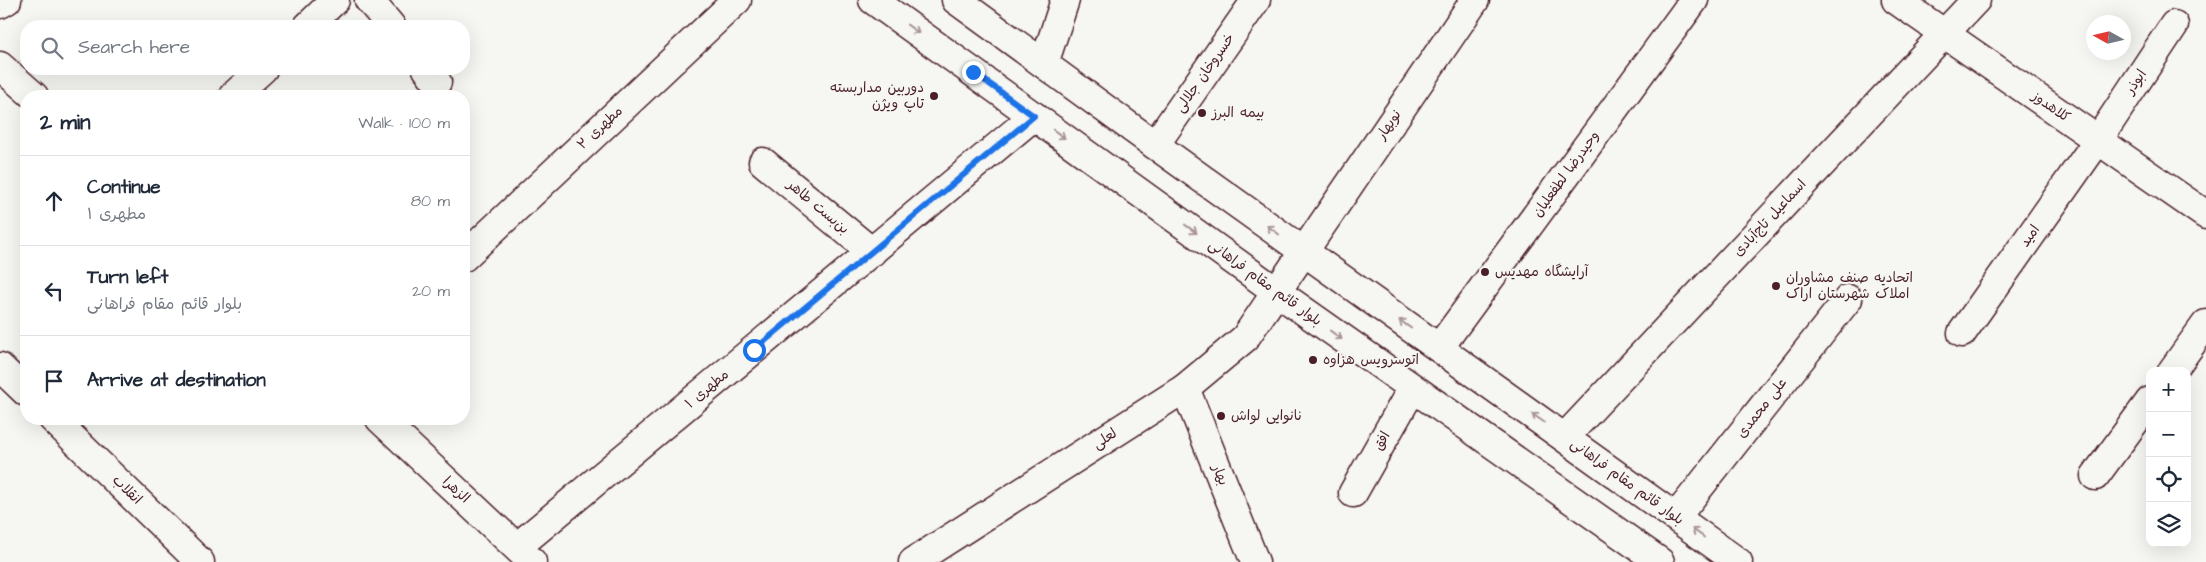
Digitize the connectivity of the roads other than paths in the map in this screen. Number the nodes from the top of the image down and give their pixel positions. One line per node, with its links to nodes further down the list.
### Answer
1 (6, 0): 13 (street)
2 (335, 0): 14 (street)
3 (369, 0): 15 (street)
4 (737, 0): 28 (street, مطهری ۲)
5 (873, 0): 23 (street, بلوار قائم مقام فراهانی, one-way to 23)
6 (956, 0): 18 (street, بلوار قائم مقام فراهانی)
7 (1065, 0): 18 (street)
8 (1256, 0): 25 (street, خسروخان جلالی)
9 (1475, 0): 29 (street, نوبهار)
10 (1694, 0): 35 (street, وحیدرضا لطفعلیان)
11 (1896, 0): 17 (street, کلاهدوز)
12 (1976, 0): 17 (street, اسماعیل تاج‌آبادی)
13 (0, 4)
14 (314, 20)
15 (386, 20)
16 (2174, 25): 24 (street, ابوذر)
17 (1944, 33): 24 (street, کلاهدوز); 44 (street, اسماعیل تاج‌آبادی)
18 (1044, 64): 25 (street, بلوار قائم مقام فراهانی)
19 (0, 66): 21 (street)
20 (257, 75): 22 (street)
21 (27, 90)
22 (240, 90)
23 (1034, 116): 30 (street, مطهری ۱); 31 (street, بلوار قائم مقام فراهانی, one-way to 31)
24 (2098, 140): 27 (street, کلاهدوز); 34 (street, امید)
25 (1155, 145): 29 (street, بلوار قائم مقام فراهانی, one-way to 25)
26 (763, 162): 30 (street, بن‌بست طاهر)
27 (2206, 215)
28 (470, 251)
29 (1303, 251): 31 (street, نوبهار); 35 (street, بلوار قائم مقام فراهانی, one-way to 29)
30 (872, 252): 48 (street, مطهری ۱)
31 (1277, 292): 39 (street, لعلی); 40 (street, بلوار قائم مقام فراهانی, one-way to 40)
32 (1848, 299): 47 (street, علی محمدی)
33 (2206, 324): 37 (street)
34 (1962, 333)
35 (1438, 348): 44 (street, بلوار قائم مقام فراهانی, one-way to 35)
36 (0, 366): 38 (street)
37 (2175, 367)
38 (20, 386)
39 (1185, 388): 50 (street, لعلی); 51 (street, بهار)
40 (1412, 389): 46 (street, افق); 52 (street, بلوار قائم مقام فراهانی)
41 (2146, 406): 45 (street)
42 (59, 425): 49 (street, انقلاب)
43 (386, 425): 48 (street, الزهرا)
44 (1565, 437): 47 (street, بلوار قائم مقام فراهانی)
45 (2095, 476)
46 (1353, 493)
47 (1676, 517): 53 (street, بلوار قائم مقام فراهانی, one-way to 47)
48 (525, 554)
49 (200, 562)
50 (913, 562)
51 (1254, 562)
52 (1660, 562)
53 (1738, 562)

